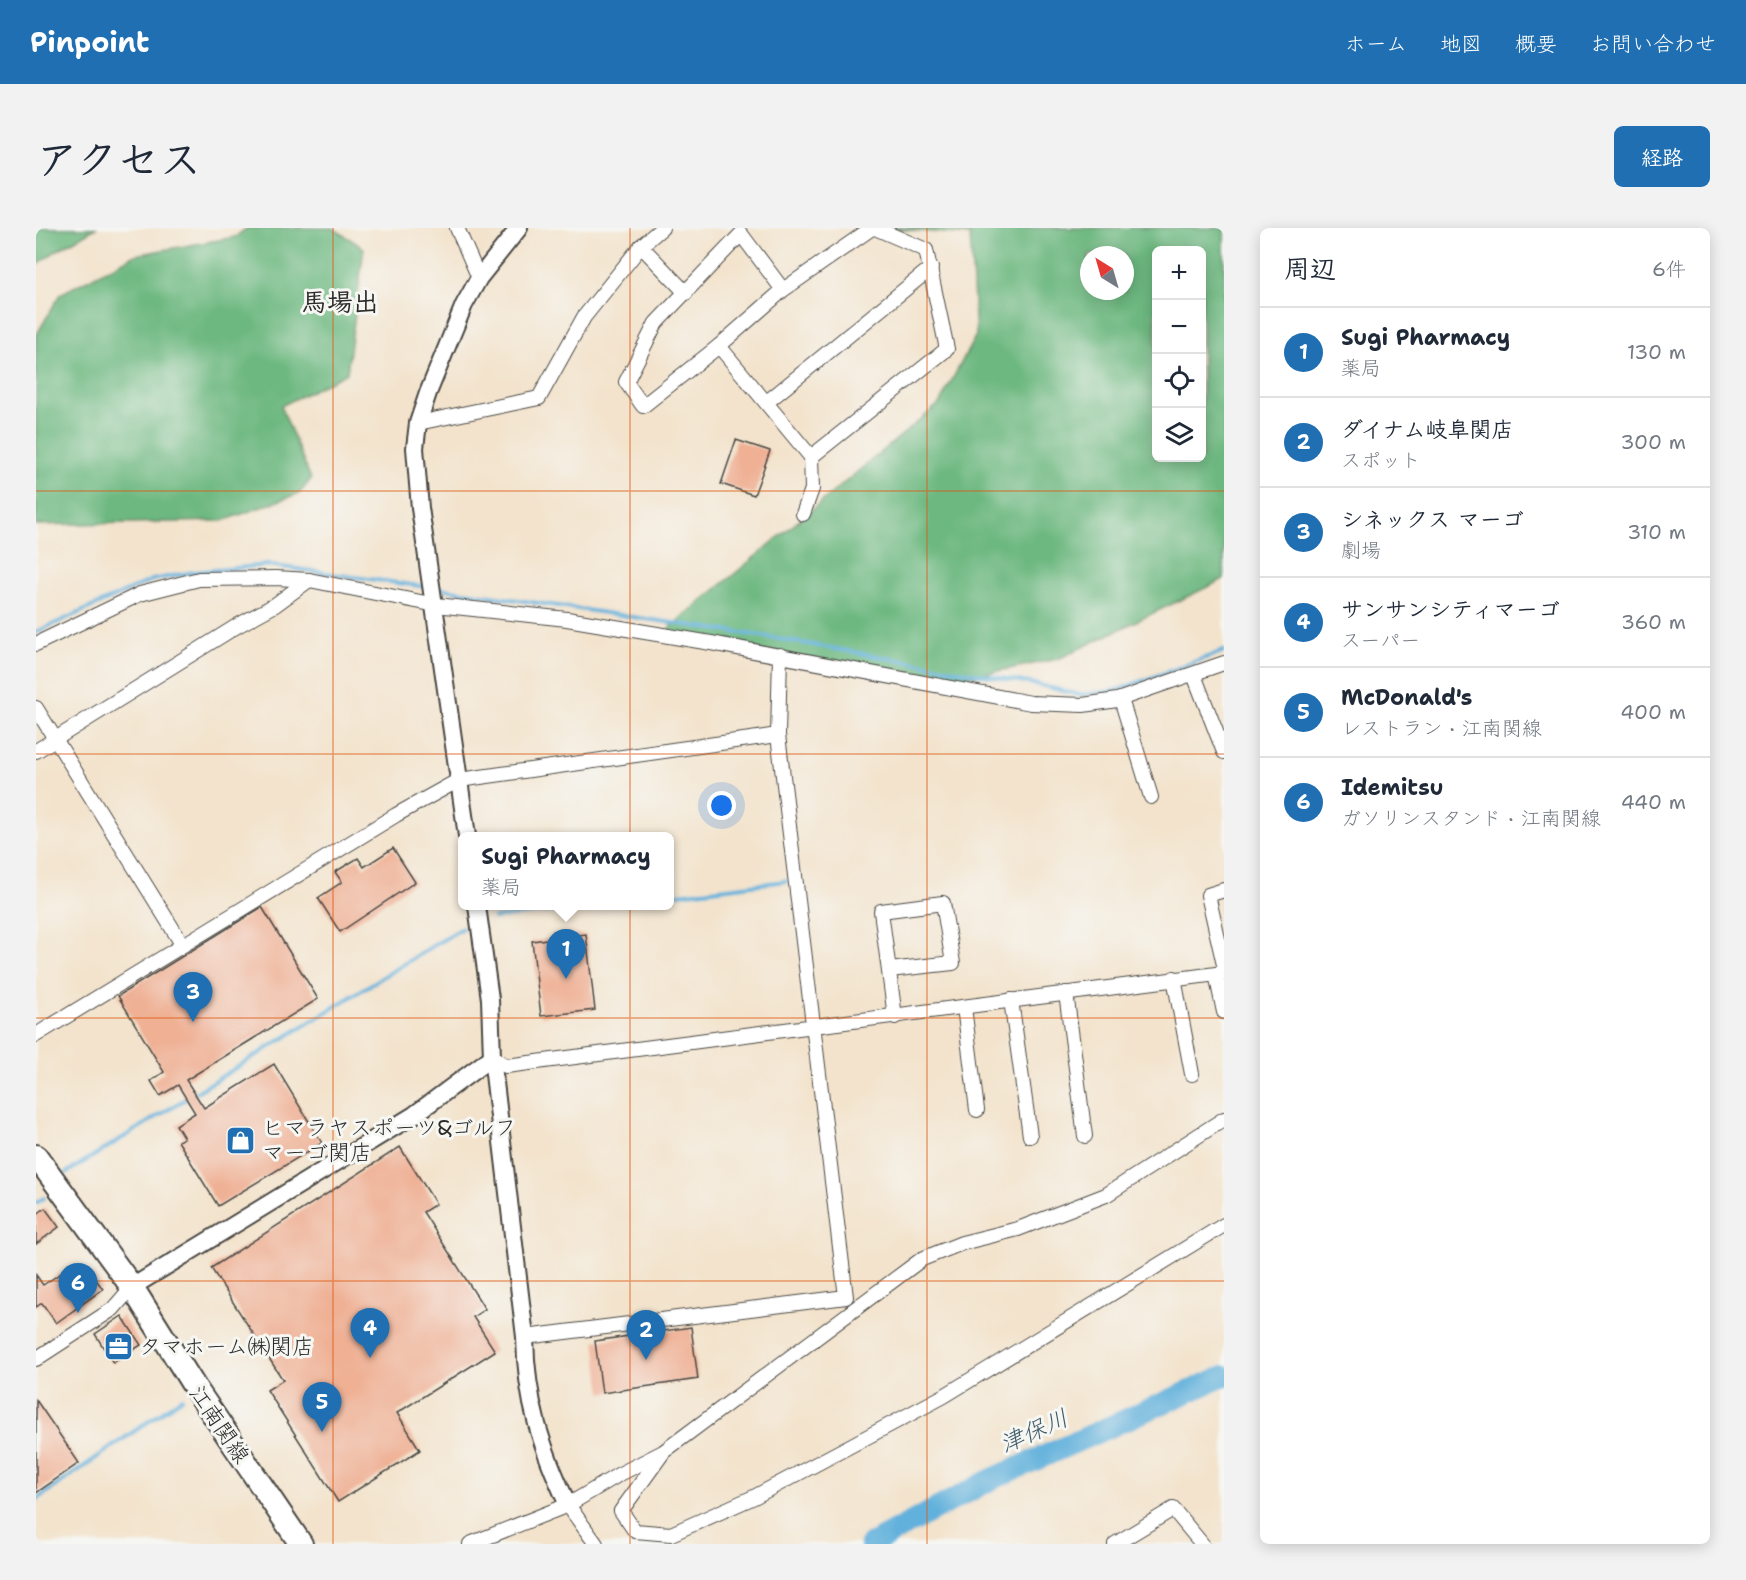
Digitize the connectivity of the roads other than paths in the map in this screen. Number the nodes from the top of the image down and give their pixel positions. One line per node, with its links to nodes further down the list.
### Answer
1 (456, 228): 7 (street)
2 (519, 228): 7 (street)
3 (662, 228): 5 (street)
4 (873, 228): 6 (street); 8 (street)
5 (641, 246): 9 (street); 12 (street)
6 (931, 268): 11 (street); 13 (street)
7 (479, 278): 12 (street)
8 (783, 290): 9 (street); 10 (street)
9 (686, 292): 10 (street)
10 (719, 346): 11 (street)
11 (767, 402): 13 (street)
12 (418, 423): 16 (street)
13 (811, 457): 14 (street)
14 (803, 514)
15 (309, 580): 16 (street); 17 (street); 24 (street)
16 (436, 605): 18 (street); 27 (street)
17 (36, 644)
18 (780, 655): 21 (street); 23 (street)
19 (1224, 663): 20 (street)
20 (1194, 675): 21 (street); 26 (street)
21 (1121, 699): 28 (street)
22 (36, 708): 24 (street)
23 (778, 735): 27 (street); 41 (street)
24 (56, 739): 25 (street); 32 (street)
25 (36, 751)
26 (1224, 752)
27 (459, 780): 29 (street); 32 (street)
28 (1151, 797)
29 (466, 832)
30 (1224, 890): 34 (street)
31 (478, 910): 43 (street)
32 (182, 944): 42 (street)
33 (889, 970): 33 (street); 40 (street)
34 (1222, 971): 35 (street); 39 (street)
35 (1174, 978): 36 (street); 44 (street)
36 (1066, 993): 37 (street); 48 (street)
37 (1011, 1000): 38 (street); 47 (street)
38 (964, 1007): 40 (street); 45 (street)
39 (1224, 1012)
40 (895, 1017): 41 (street)
41 (812, 1027): 43 (street); 52 (street)
42 (36, 1035)
43 (492, 1057): 51 (street); 52 (street)
44 (1192, 1074)
45 (977, 1110)
46 (1224, 1119): 54 (street)
47 (1030, 1136)
48 (1085, 1136)
49 (36, 1156): 51 (main road, 江南関線)
50 (1224, 1225): 54 (street)
51 (132, 1287): 53 (street); 56 (main road, 江南関線)
52 (525, 1336): 55 (street)
53 (36, 1359)
54 (663, 1452): 55 (street)
55 (568, 1505): 57 (street); 58 (street)
56 (301, 1544)
57 (470, 1544)
58 (596, 1544)
59 (1115, 1544): 60 (street)
60 (1202, 1544)

